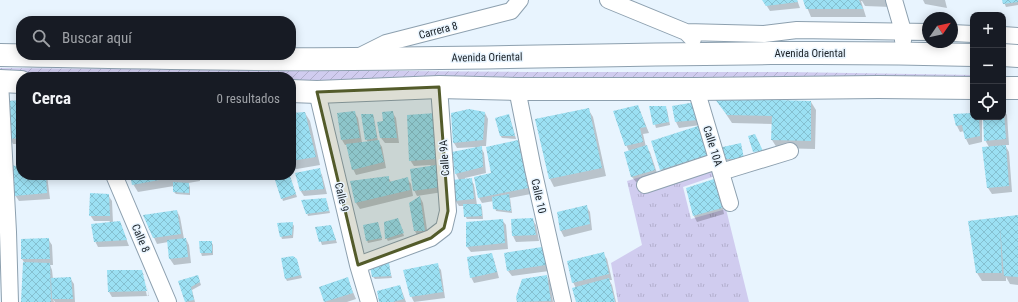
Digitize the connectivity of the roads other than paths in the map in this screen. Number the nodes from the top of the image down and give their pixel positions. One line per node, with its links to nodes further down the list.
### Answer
1 (520, 0): 19 (street, Carrera 8)
2 (608, 0): 5 (street)
3 (894, 0): 4 (street)
4 (903, 31): 5 (street, Avenida Oriental); 6 (street, Avenida Oriental); 12 (street)
5 (686, 32): 11 (street)
6 (922, 32)
7 (958, 33): 8 (street)
8 (970, 34)
9 (1006, 35): 10 (street)
10 (1018, 36)
11 (708, 53): 12 (main road, Avenida Oriental); 19 (main road, Avenida Oriental)
12 (904, 53): 15 (main road, Avenida Oriental)
13 (0, 55): 14 (main road, Avenida Oriental)
14 (16, 55)
15 (970, 55)
16 (1006, 56): 17 (main road)
17 (1018, 56)
18 (296, 59): 19 (main road, Avenida Oriental)
19 (354, 59)
20 (0, 81): 21 (main road); 35 (street)
21 (16, 82)
22 (439, 88): 26 (main road); 29 (main road); 36 (street, Calle 9A)
23 (970, 88): 27 (main road)
24 (1006, 88): 25 (main road)
25 (1018, 88)
26 (517, 90): 27 (main road); 40 (street, Calle 10)
27 (696, 90): 31 (street, Calle 10A)
28 (296, 91): 29 (main road)
29 (317, 92): 36 (street, Calle 9)
30 (790, 151): 31 (street)
31 (719, 167): 33 (street); 34 (street, Calle 10A)
32 (116, 180): 38 (street, Calle 8)
33 (645, 185)
34 (730, 204)
35 (4, 230): 37 (street)
36 (358, 265): 39 (street, Calle 9)
37 (10, 302)
38 (168, 302)
39 (369, 302)
40 (564, 302)

